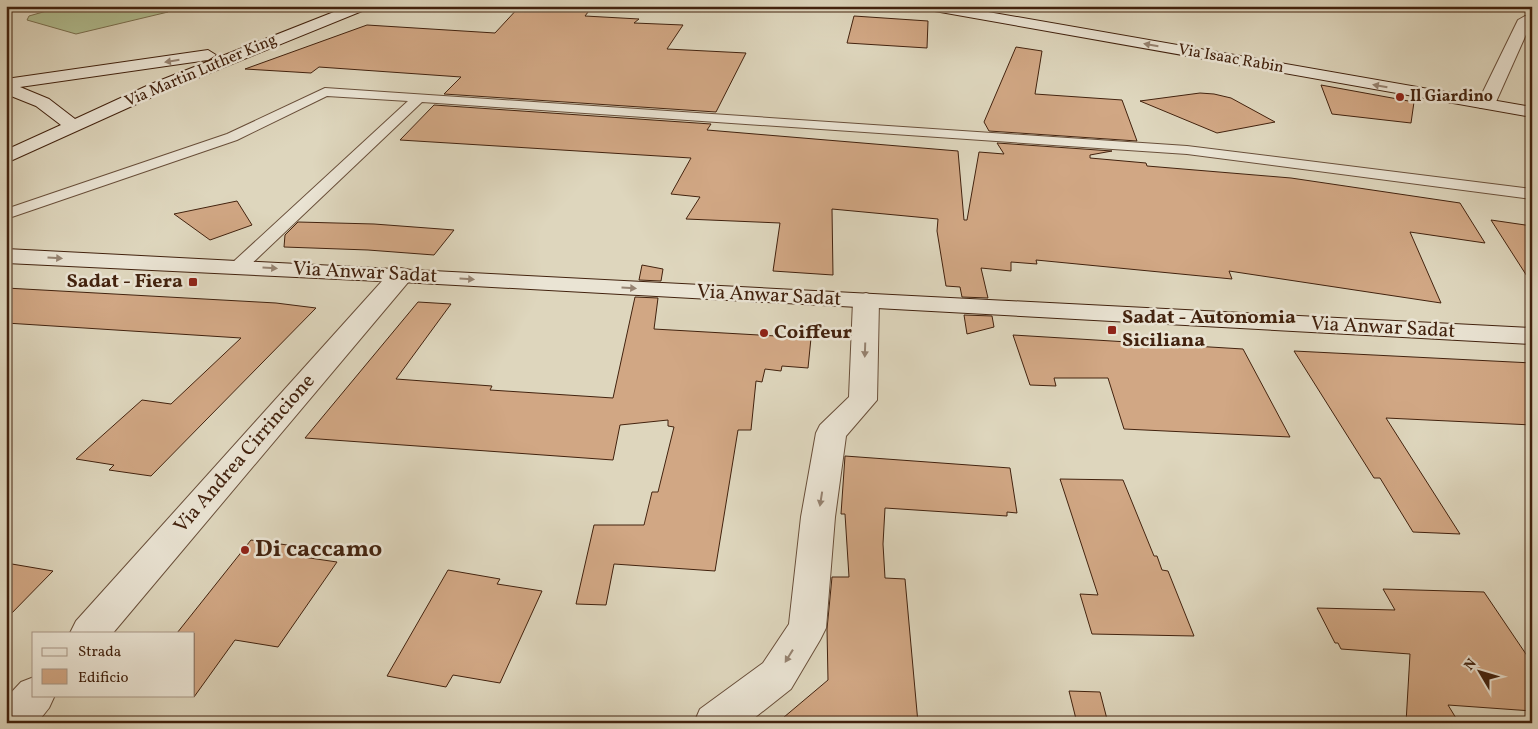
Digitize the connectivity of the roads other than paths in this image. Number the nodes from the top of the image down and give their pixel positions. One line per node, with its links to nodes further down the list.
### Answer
1 (362, 6): 4 (street, Via Martin Luther King)
2 (930, 6): 10 (street, Via Isaac Rabin, one-way to 2)
3 (1525, 20): 10 (street)
4 (254, 48): 5 (street, one-way to 5); 8 (street, Via Martin Luther King)
5 (6, 87): 6 (street); 12 (street)
6 (100, 88)
7 (119, 88): 8 (street)
8 (157, 88): 12 (street, Via Martin Luther King)
9 (419, 98): 16 (lane); 17 (lane); 19 (lane)
10 (1486, 104): 11 (street, Via Isaac Rabin)
11 (1532, 112)
12 (74, 127): 13 (street, Via Martin Luther King)
13 (42, 142): 14 (street); 15 (street)
14 (6, 157)
15 (6, 167)
16 (1532, 194)
17 (6, 214)
18 (6, 256): 19 (street, Via Anwar Sadat, one-way to 19)
19 (238, 267): 20 (street, Via Anwar Sadat, one-way to 20)
20 (401, 275): 21 (street, Via Anwar Sadat, one-way to 21); 23 (street, Via Andrea Cirrincione)
21 (866, 301): 22 (street, Via Anwar Sadat); 26 (street, one-way to 26)
22 (1532, 336)
23 (90, 632)
24 (34, 696): 25 (street)
25 (11, 723)
26 (715, 723)

